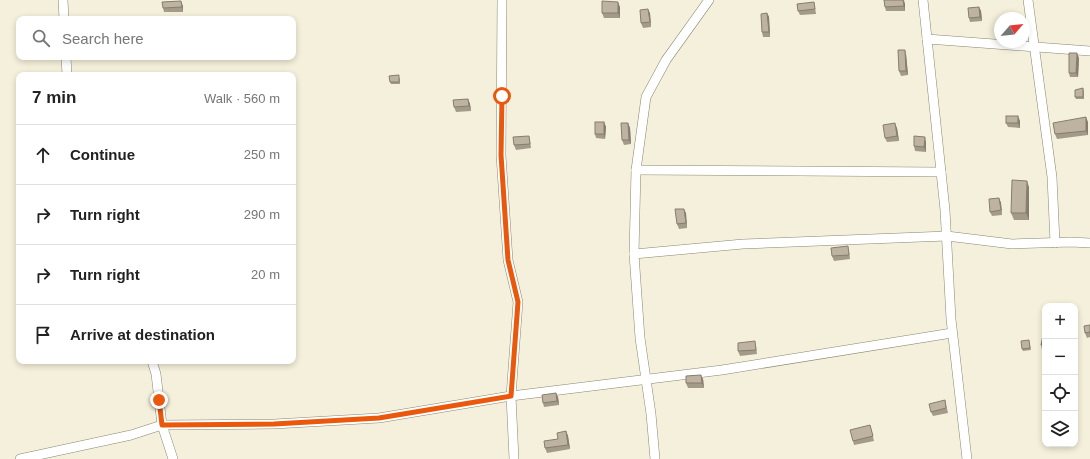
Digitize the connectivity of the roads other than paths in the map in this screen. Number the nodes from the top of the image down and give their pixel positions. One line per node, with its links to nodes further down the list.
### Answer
1 (63, 0): 6 (street)
2 (502, 0): 21 (street)
3 (709, 0): 12 (street)
4 (923, 0): 7 (street)
5 (1028, 0): 8 (street)
6 (64, 16)
7 (927, 39): 8 (street); 13 (street)
8 (1034, 46): 9 (street); 15 (street)
9 (1090, 51)
10 (66, 60): 11 (street)
11 (67, 72)
12 (636, 170): 13 (street); 17 (street)
13 (941, 172): 14 (street)
14 (946, 236): 15 (street); 17 (street); 18 (street)
15 (1055, 243): 16 (street)
16 (1090, 243)
17 (634, 254): 20 (street)
18 (952, 333): 20 (street); 27 (street)
19 (153, 364): 22 (street)
20 (646, 380): 21 (street); 26 (street)
21 (511, 396): 22 (street); 25 (street)
22 (162, 425): 23 (street); 24 (street)
23 (20, 459)
24 (173, 459)
25 (514, 459)
26 (655, 459)
27 (967, 459)

